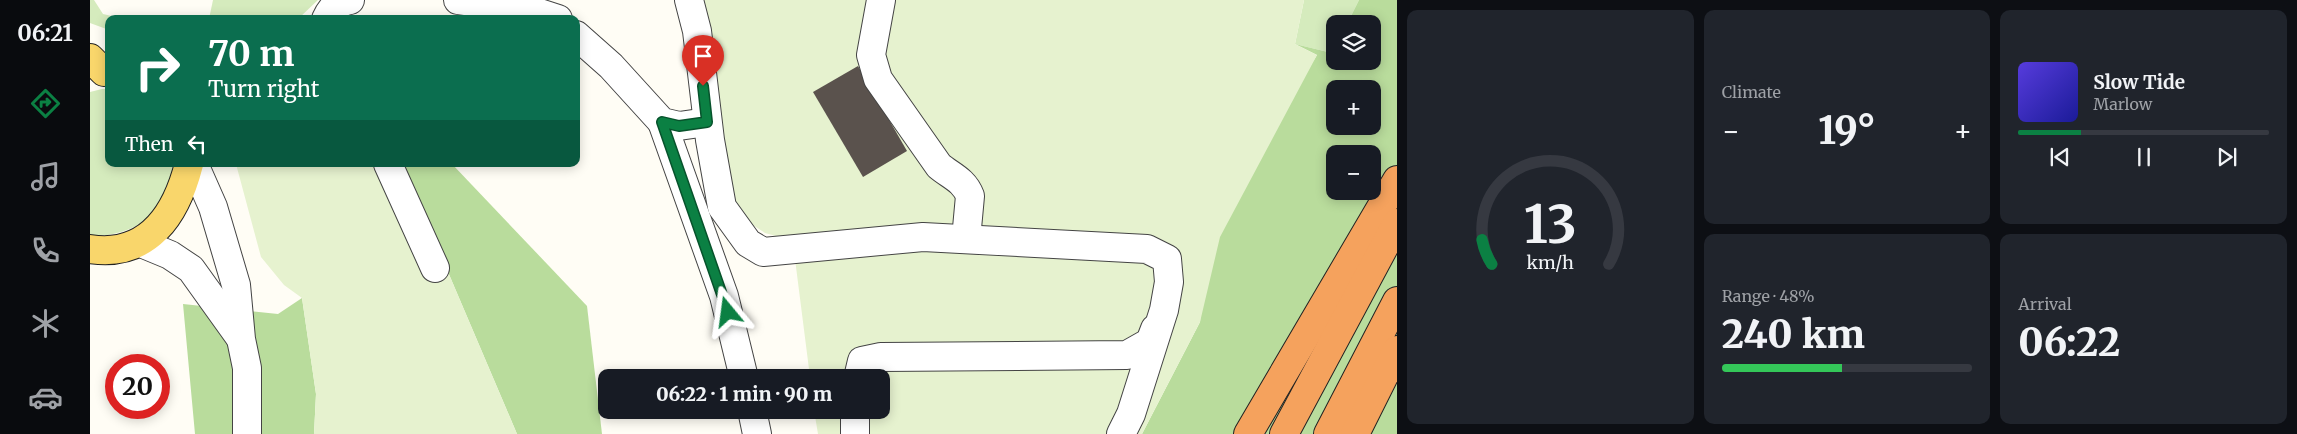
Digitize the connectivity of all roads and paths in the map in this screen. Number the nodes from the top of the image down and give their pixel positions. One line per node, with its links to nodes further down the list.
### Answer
1 (350, 0): 5 (street)
2 (458, 0): 6 (street)
3 (689, 0): 9 (street)
4 (881, 0): 15 (street)
5 (328, 15)
6 (546, 15)
7 (580, 41): 8 (street)
8 (662, 122): 9 (street); 23 (street)
9 (707, 122): 15 (street)
10 (188, 167): 16 (main road)
11 (195, 167): 21 (street)
12 (389, 167): 18 (street)
13 (1397, 180): 31 (highway)
14 (1397, 223): 32 (highway)
15 (966, 239): 20 (street)
16 (115, 248): 17 (main road); 21 (street)
17 (90, 268)
18 (435, 268)
19 (1397, 301): 33 (highway)
20 (1164, 310): 24 (street); 30 (street)
21 (241, 339): 27 (street)
22 (1397, 350): 34 (highway)
23 (742, 369)
24 (860, 369)
25 (754, 419): 28 (street)
26 (855, 419): 29 (street)
27 (247, 434)
28 (757, 434)
29 (855, 434)
30 (1121, 434)
31 (1248, 434)
32 (1284, 434)
33 (1328, 434)
34 (1355, 434)

